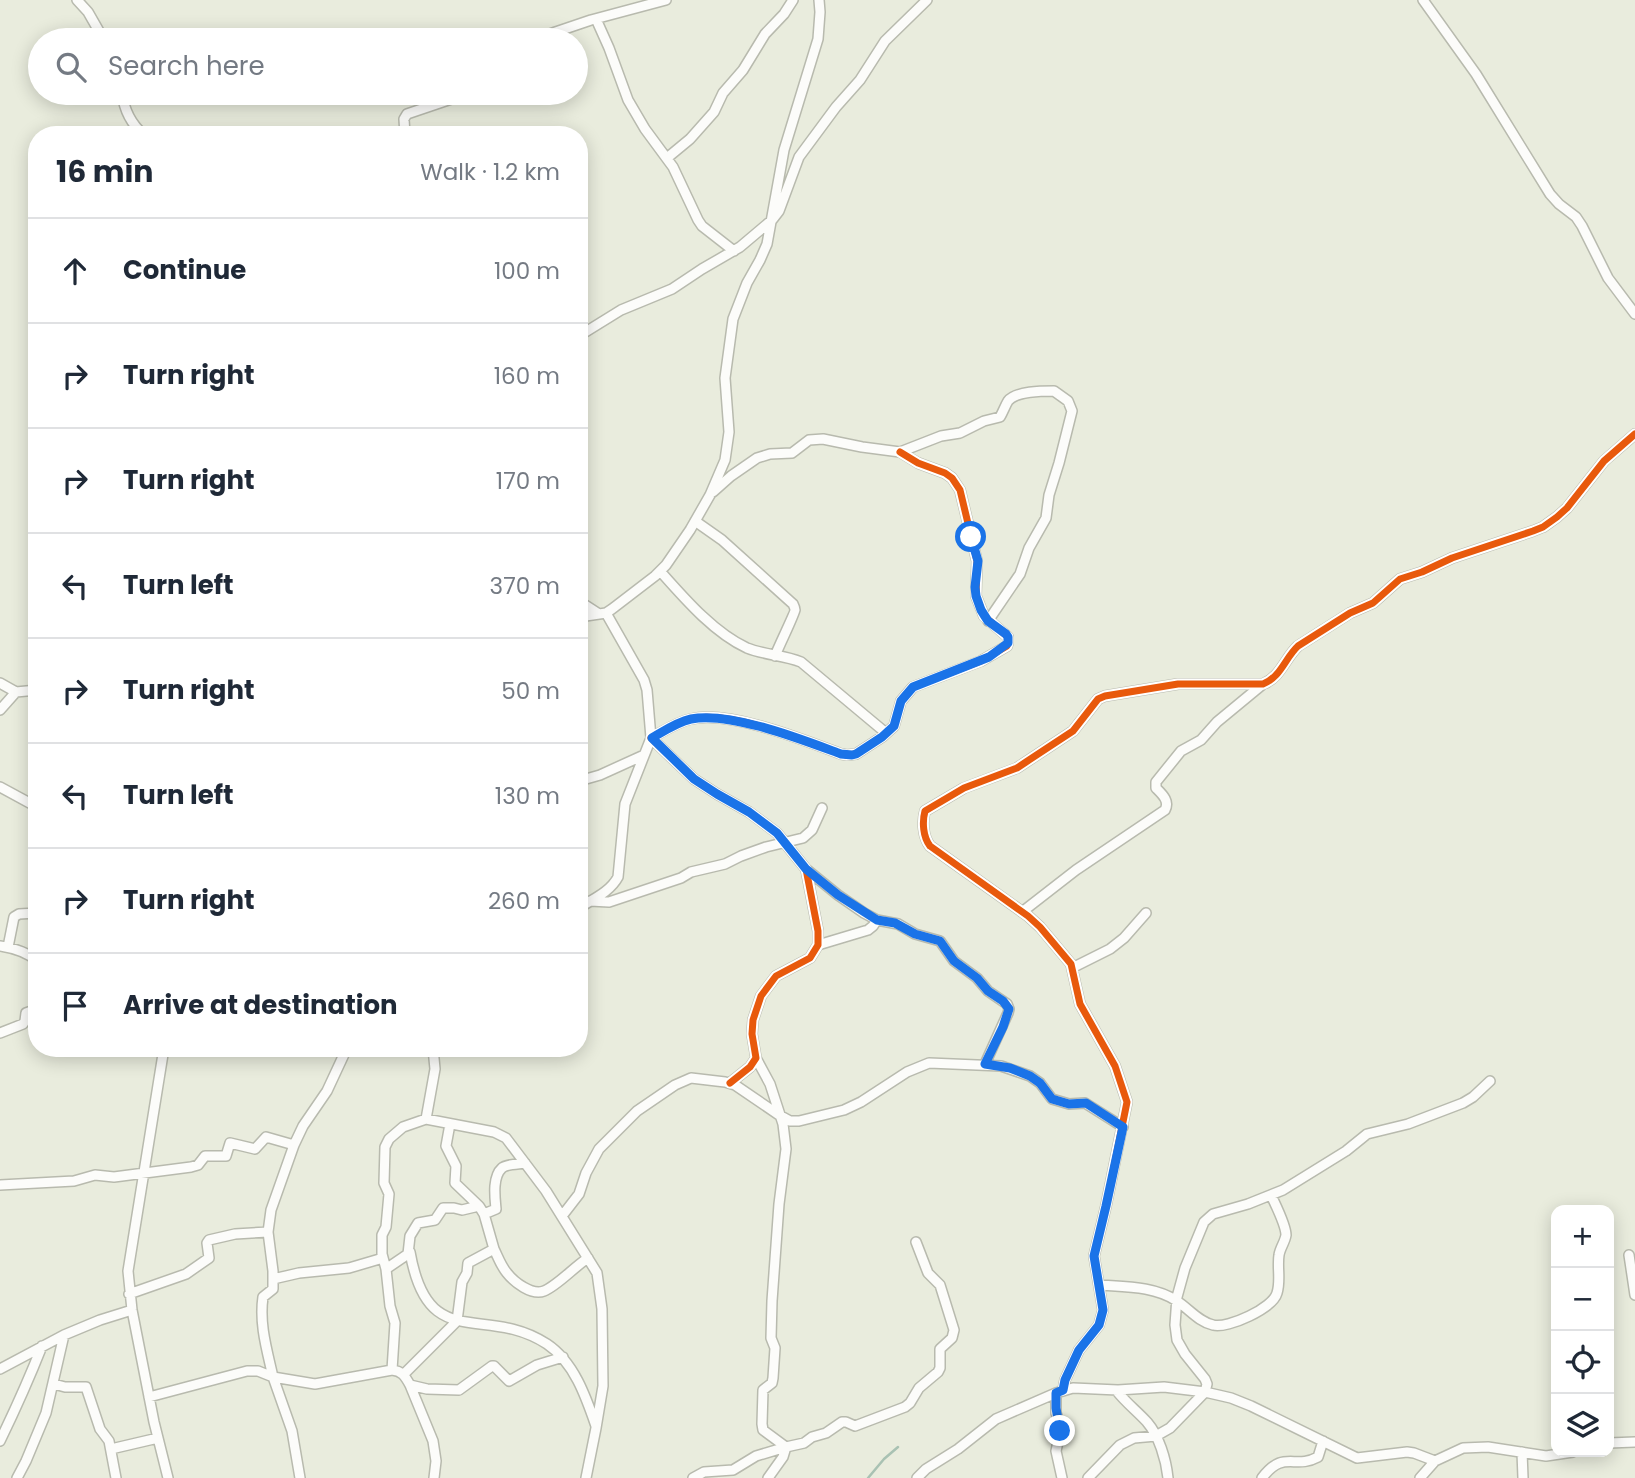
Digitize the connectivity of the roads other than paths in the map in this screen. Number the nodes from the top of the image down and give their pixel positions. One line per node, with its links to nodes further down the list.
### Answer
1 (77, 0): 9 (street)
2 (666, 0): 8 (street)
3 (782, 0): 7 (street)
4 (819, 0): 16 (street)
5 (927, 0): 16 (street)
6 (1423, 0): 18 (street)
7 (790, 4): 15 (street)
8 (596, 19): 10 (street); 15 (street)
9 (97, 28)
10 (569, 28)
11 (125, 105): 13 (street)
12 (434, 105): 14 (street)
13 (136, 126)
14 (404, 126)
15 (667, 158): 17 (street)
16 (772, 220): 17 (street); 22 (street)
17 (734, 251): 19 (street)
18 (1635, 314)
19 (588, 330)
20 (1635, 434): 31 (street)
21 (900, 452): 22 (street); 28 (street); 28 (street)
22 (710, 495): 23 (street)
23 (695, 521): 24 (street); 29 (street)
24 (660, 571): 26 (street); 29 (street)
25 (588, 606): 26 (street)
26 (603, 613): 27 (street); 36 (street)
27 (588, 616)
28 (988, 621): 35 (street)
29 (775, 656): 35 (street)
30 (0, 683): 33 (street)
31 (1263, 684): 45 (street); 45 (street)
32 (28, 691): 33 (street)
33 (16, 692): 34 (street)
34 (0, 710)
35 (886, 733): 36 (street)
36 (652, 738): 37 (street); 42 (street)
37 (644, 755): 38 (street); 44 (street)
38 (588, 778)
39 (0, 787): 40 (street)
40 (28, 802)
41 (822, 808): 42 (street)
42 (786, 843): 43 (street); 44 (street)
43 (806, 869): 48 (street); 49 (street)
44 (590, 901)
45 (1022, 912): 52 (street)
46 (1146, 913): 52 (street)
47 (28, 914): 50 (street)
48 (877, 920): 49 (street); 59 (street)
49 (818, 945): 58 (street)
50 (4, 946): 51 (street)
51 (28, 955)
52 (1072, 968): 65 (street)
53 (28, 1012): 54 (street)
54 (0, 1033)
55 (163, 1057): 68 (street)
56 (343, 1057): 66 (street)
57 (434, 1057): 63 (street)
58 (756, 1058): 61 (street); 62 (street)
59 (985, 1064): 62 (street); 65 (street)
60 (1490, 1081): 70 (street)
61 (730, 1083): 62 (street); 72 (street)
62 (779, 1115): 108 (street)
63 (426, 1119): 64 (street); 78 (street)
64 (450, 1124): 67 (street); 71 (street)
65 (1123, 1127): 82 (street)
66 (294, 1145): 68 (street); 73 (street)
67 (525, 1163): 71 (street); 72 (street)
68 (144, 1173): 69 (street); 83 (street)
69 (0, 1185)
70 (1271, 1195): 85 (street); 85 (street)
71 (481, 1210): 75 (street); 76 (street)
72 (562, 1216): 79 (street)
73 (268, 1232): 81 (street); 83 (street)
74 (916, 1242): 108 (street)
75 (494, 1249): 79 (street); 87 (street)
76 (410, 1252): 80 (street); 87 (street)
77 (1629, 1255): 84 (street)
78 (383, 1258): 80 (street); 81 (street)
79 (587, 1258): 101 (street)
80 (386, 1269): 92 (street)
81 (273, 1279): 94 (street)
82 (1099, 1285): 85 (street); 98 (street)
83 (130, 1294): 86 (street)
84 (1635, 1295)
85 (1177, 1301): 99 (street)
86 (132, 1310): 88 (street); 100 (street)
87 (457, 1321): 90 (street); 93 (street)
88 (64, 1335): 89 (street); 95 (street)
89 (42, 1346): 91 (street); 104 (street)
90 (563, 1357): 96 (street); 101 (street)
91 (0, 1369)
92 (392, 1370): 93 (street); 94 (street)
93 (404, 1374): 96 (street)
94 (273, 1377): 100 (street); 116 (street)
95 (54, 1384): 109 (street); 113 (street)
96 (410, 1385): 117 (street)
97 (1116, 1390): 98 (street); 99 (street); 102 (street)
98 (1059, 1391): 121 (street); 122 (street)
99 (1205, 1392): 102 (street); 105 (street)
100 (149, 1397): 103 (street)
101 (596, 1428): 118 (street)
102 (1156, 1436): 123 (street); 124 (street)
103 (158, 1438): 109 (street); 115 (street)
104 (0, 1441)
105 (1323, 1441): 112 (street); 125 (street)
106 (1635, 1442): 107 (street)
107 (1614, 1443)
108 (786, 1447): 119 (street); 120 (street)
109 (111, 1449): 114 (street)
110 (1522, 1452): 111 (street); 112 (street); 127 (street)
111 (1551, 1455)
112 (1435, 1461): 126 (street)
113 (18, 1478)
114 (116, 1478)
115 (168, 1478)
116 (300, 1478)
117 (434, 1478)
118 (586, 1478)
119 (693, 1478)
120 (768, 1478)
121 (917, 1478)
122 (1062, 1478)
123 (1088, 1478)
124 (1168, 1478)
125 (1262, 1478)
126 (1420, 1478)
127 (1523, 1478)

